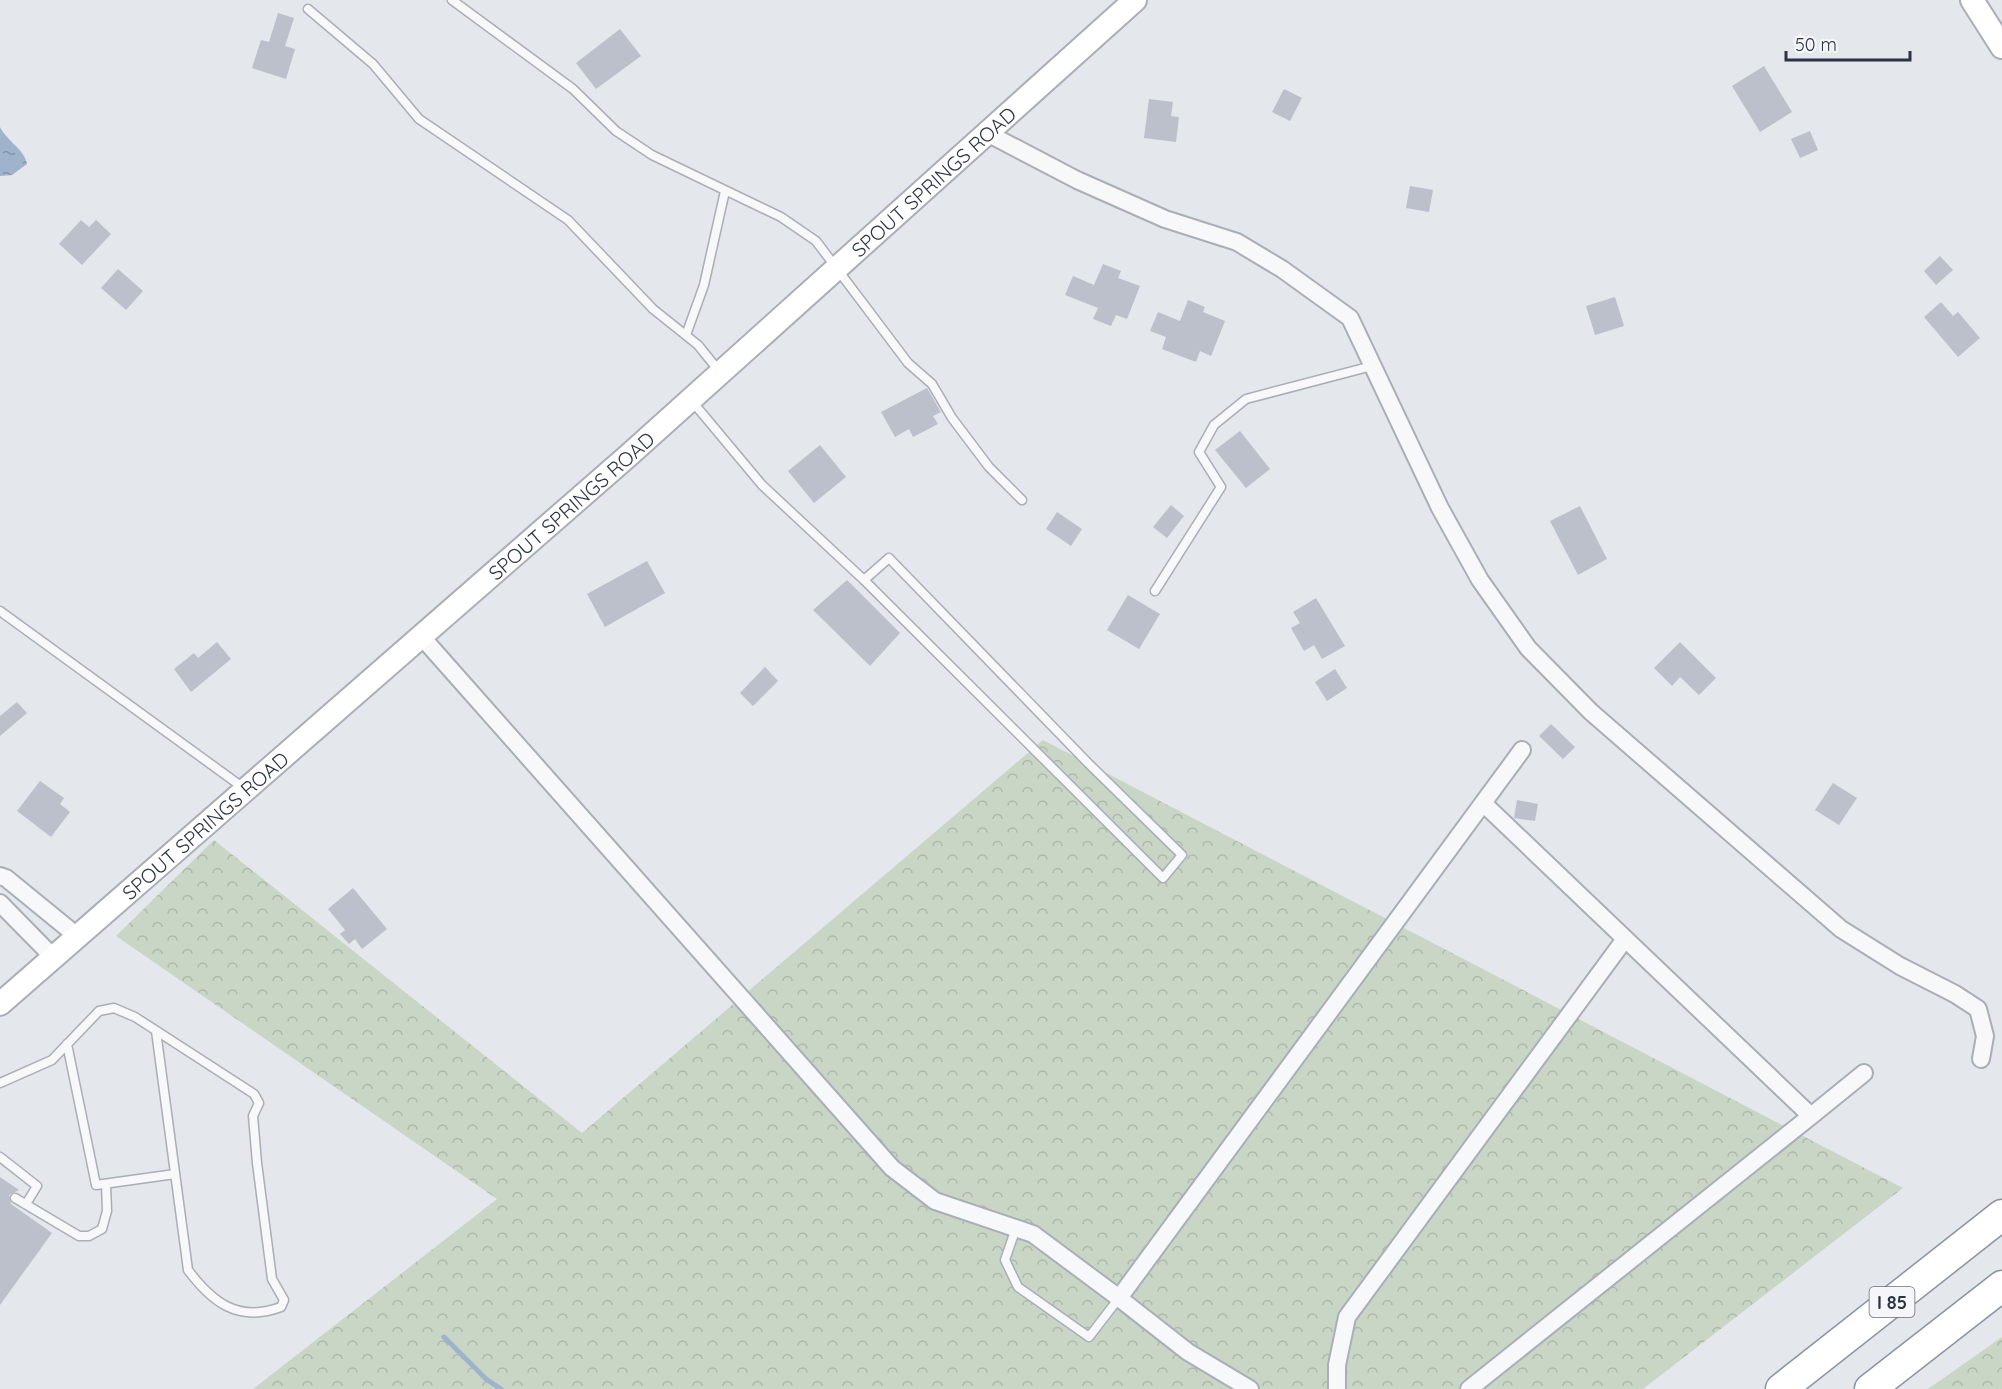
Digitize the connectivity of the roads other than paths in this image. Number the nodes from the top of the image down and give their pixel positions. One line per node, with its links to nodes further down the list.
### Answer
1 (452, 0): 7 (lane)
2 (1135, 0): 6 (street, SPOUT SPRINGS ROAD)
3 (1972, 0): 5 (street)
4 (308, 9): 9 (lane)
5 (2002, 47)
6 (987, 133): 8 (street, SPOUT SPRINGS ROAD); 10 (street)
7 (725, 191): 8 (lane); 9 (lane)
8 (838, 267): 11 (street, SPOUT SPRINGS ROAD); 13 (lane)
9 (686, 335): 11 (lane)
10 (1372, 366): 15 (lane); 29 (street)
11 (720, 373): 12 (street, SPOUT SPRINGS ROAD)
12 (691, 399): 14 (lane); 17 (street, SPOUT SPRINGS ROAD)
13 (1022, 500)
14 (864, 580): 14 (lane)
15 (1155, 591)
16 (0, 611): 19 (lane)
17 (421, 636): 19 (street, SPOUT SPRINGS ROAD); 39 (street)
18 (1522, 750): 20 (street)
19 (245, 789): 23 (street, SPOUT SPRINGS ROAD)
20 (1483, 803): 24 (street); 41 (street)
21 (0, 876): 23 (street)
22 (0, 903): 25 (street)
23 (77, 936): 25 (street, SPOUT SPRINGS ROAD)
24 (1625, 939): 32 (street); 43 (street)
25 (53, 957): 26 (street, SPOUT SPRINGS ROAD)
26 (0, 1004)
27 (156, 1031): 28 (lane); 34 (lane); 34 (lane)
28 (67, 1044): 31 (lane); 35 (lane)
29 (1981, 1059)
30 (1864, 1073): 32 (street)
31 (0, 1083)
32 (1810, 1116): 44 (street)
33 (0, 1157): 37 (lane)
34 (175, 1174): 35 (lane)
35 (106, 1184): 37 (lane)
36 (15, 1198): 37 (lane)
37 (26, 1204)
38 (2002, 1215): 45 (highway, I 85)
39 (1016, 1228): 41 (street); 41 (lane)
40 (2002, 1286): 46 (highway, I 85)
41 (1119, 1298): 42 (street)
42 (1250, 1389)
43 (1337, 1389)
44 (1469, 1389)
45 (1782, 1389)
46 (1870, 1389)

